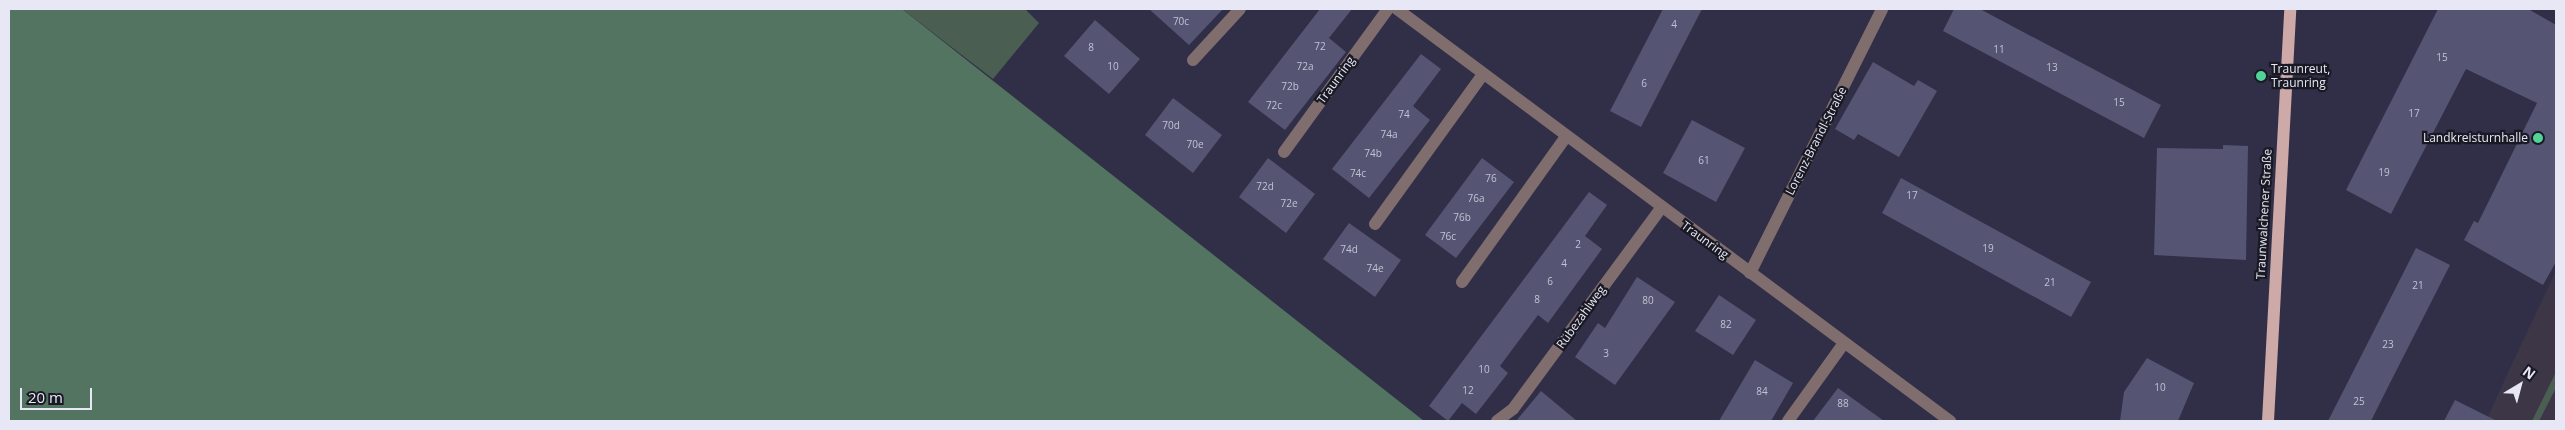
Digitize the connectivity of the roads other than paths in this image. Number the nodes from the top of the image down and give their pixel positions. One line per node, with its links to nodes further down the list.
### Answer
1 (1240, 9): 6 (street)
2 (1388, 9): 9 (street, Traunring)
3 (1397, 9): 7 (street, Traunring)
4 (1882, 9): 12 (street, Lorenz-Brandl-Straße)
5 (2290, 9): 18 (main road, Traunwalchener Straße)
6 (1194, 60)
7 (1483, 74): 8 (street, Traunring); 11 (street)
8 (1566, 136): 10 (street, Traunring); 13 (street)
9 (1284, 152)
10 (1661, 208): 12 (street, Traunring); 15 (street, Rübezahlweg)
11 (1375, 224)
12 (1750, 273): 14 (street, Traunring)
13 (1462, 282)
14 (1844, 343): 16 (street); 17 (street, Traunring)
15 (1497, 421)
16 (1788, 421)
17 (1950, 421)
18 (2268, 421)

